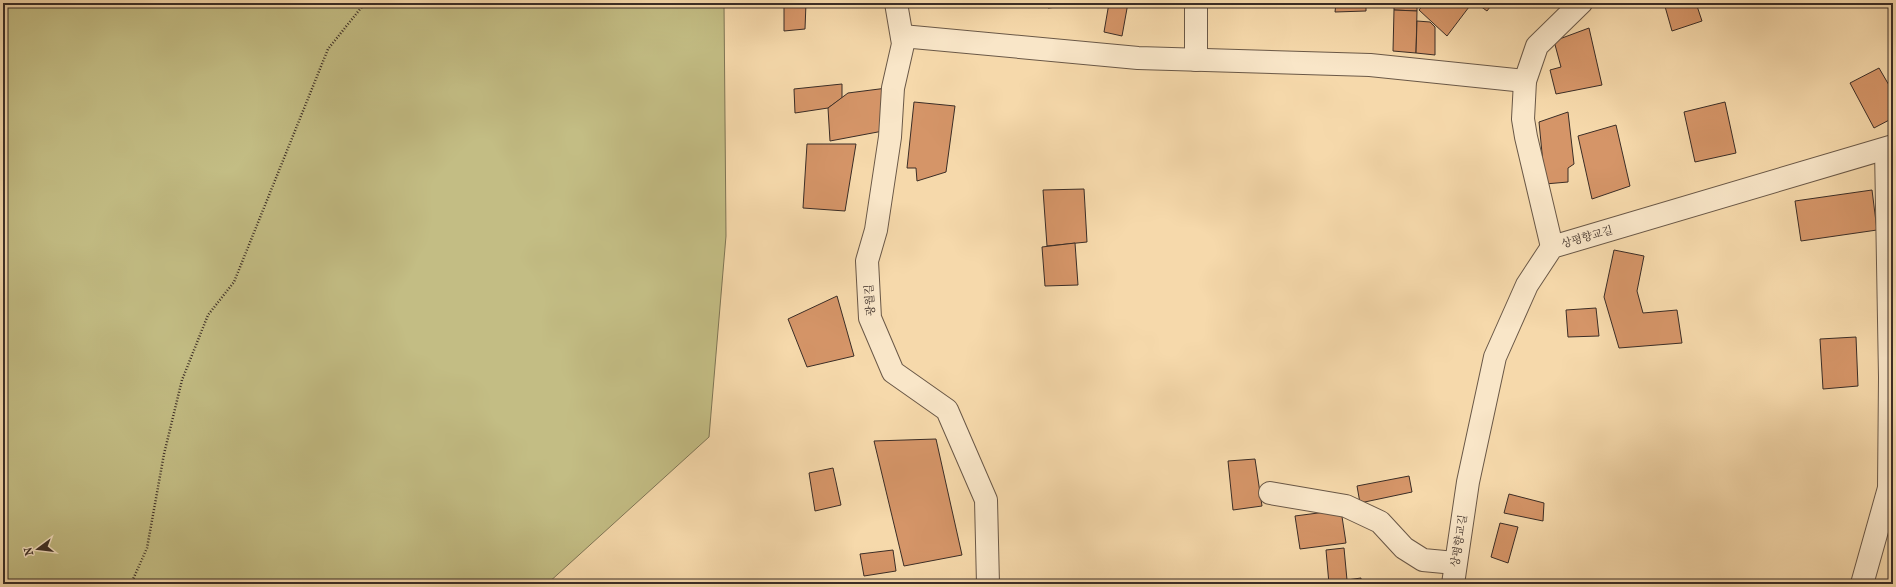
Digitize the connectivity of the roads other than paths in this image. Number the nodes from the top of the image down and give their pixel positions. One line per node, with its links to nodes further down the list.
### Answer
1 (896, 3): 4 (street, 광월길)
2 (1196, 3): 5 (street)
3 (1581, 3): 6 (street)
4 (902, 36): 5 (street); 11 (street, 광월길)
5 (1196, 60): 6 (street)
6 (1525, 81): 8 (street)
7 (1890, 147): 8 (street, 상평향교길); 13 (street)
8 (1552, 247): 10 (street, 상평향교길)
9 (1270, 493): 10 (street)
10 (1455, 563): 12 (street, 상평향교길)
11 (988, 584)
12 (1453, 584)
13 (1862, 584)

